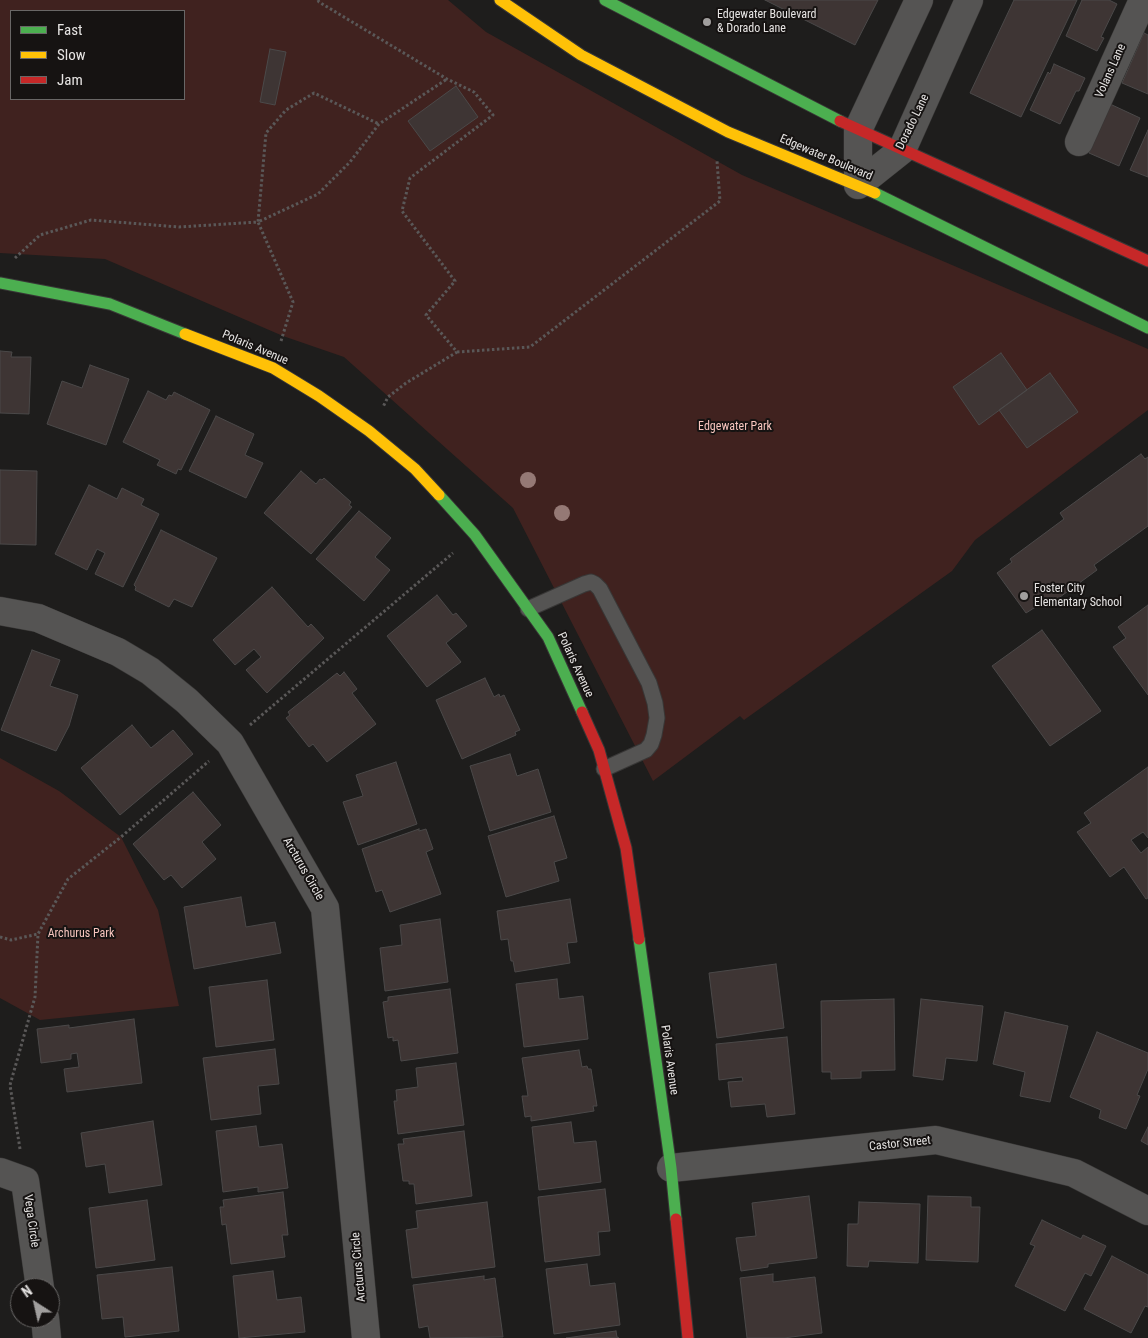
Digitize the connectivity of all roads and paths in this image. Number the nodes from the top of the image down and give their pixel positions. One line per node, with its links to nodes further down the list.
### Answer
1 (318, 0): 7 (path)
2 (500, 0): 13 (street, Edgewater Boulevard)
3 (605, 0): 9 (street)
4 (919, 0): 9 (street)
5 (970, 0): 11 (street, Dorado Lane)
6 (1143, 0): 10 (street, Volans Lane)
7 (448, 79): 8 (path); 19 (path)
8 (379, 124): 14 (path); 14 (path)
9 (858, 130): 11 (street); 13 (street)
10 (1079, 142)
11 (902, 150): 13 (street, Dorado Lane); 16 (street)
12 (717, 161): 19 (path)
13 (858, 185): 18 (street, Edgewater Boulevard)
14 (258, 222): 15 (path); 20 (path)
15 (13, 261)
16 (1148, 261)
17 (0, 283): 20 (street, Polaris Avenue)
18 (1148, 328)
19 (457, 352): 21 (path)
20 (273, 368): 21 (street, Polaris Avenue)
21 (369, 431): 22 (street, Polaris Avenue)
22 (475, 535): 23 (street, Polaris Avenue); 25 (path)
23 (528, 609): 27 (street, Polaris Avenue); 27 (lane)
24 (0, 611): 35 (street, Arcturus Circle)
25 (249, 726)
26 (211, 759): 28 (path)
27 (604, 769): 30 (street, Polaris Avenue)
28 (38, 934): 29 (path); 32 (path)
29 (0, 937)
30 (671, 1168): 33 (street, Castor Street); 36 (street, Polaris Avenue)
31 (0, 1172): 32 (street, Vega Circle)
32 (25, 1181): 34 (street, Vega Circle)
33 (1148, 1211)
34 (39, 1278)
35 (366, 1338)
36 (688, 1338)

